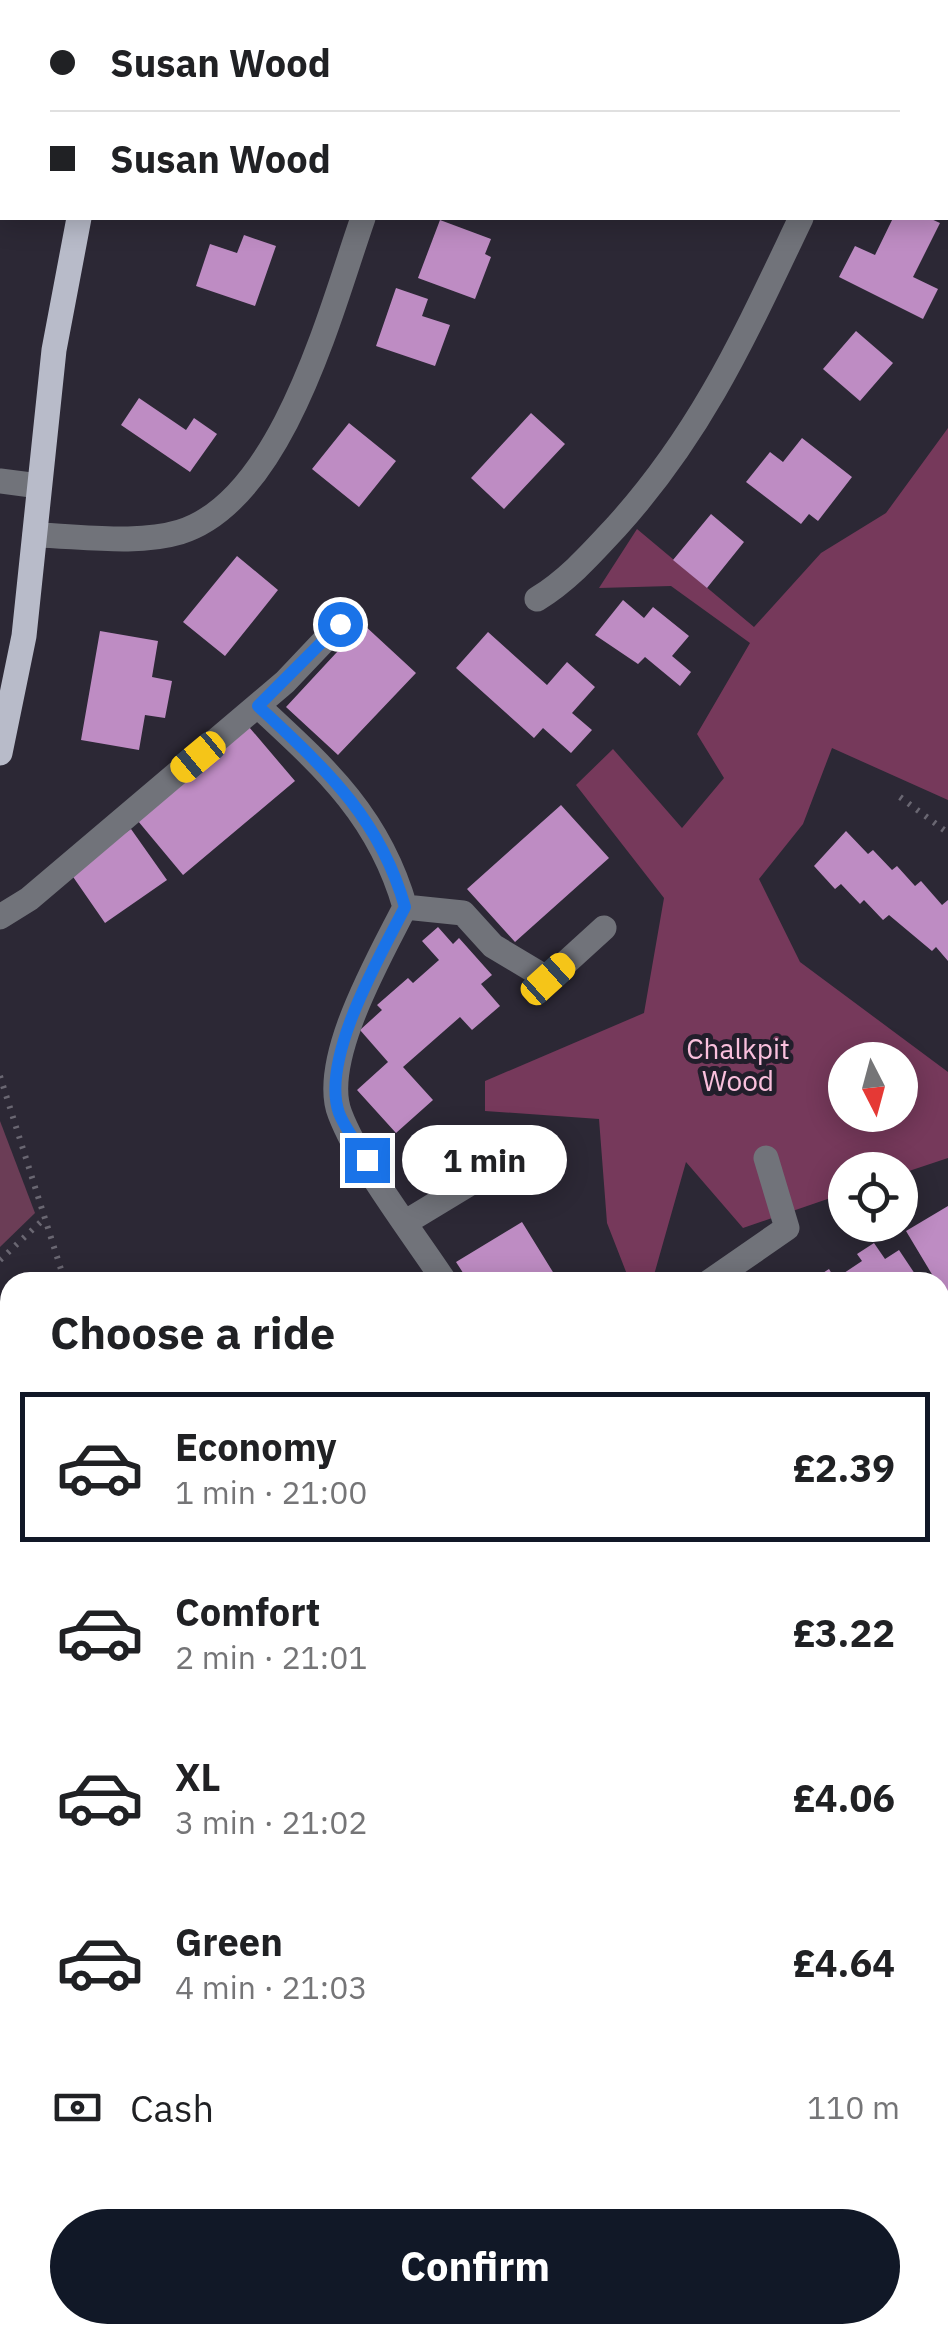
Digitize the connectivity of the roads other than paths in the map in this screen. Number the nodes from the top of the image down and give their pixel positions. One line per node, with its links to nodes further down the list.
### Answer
1 (80, 220): 5 (main road)
2 (361, 220): 6 (street)
3 (800, 220): 7 (street)
4 (0, 482): 5 (street)
5 (40, 486): 6 (main road)
6 (36, 535): 10 (main road)
7 (536, 599)
8 (340, 624): 9 (street)
9 (258, 706): 11 (street); 12 (street)
10 (0, 753)
11 (405, 907): 13 (street); 16 (street)
12 (0, 917)
13 (604, 928)
14 (766, 1158): 18 (street)
15 (482, 1176): 16 (street)
16 (406, 1222): 17 (street)
17 (438, 1272)
18 (724, 1272)

